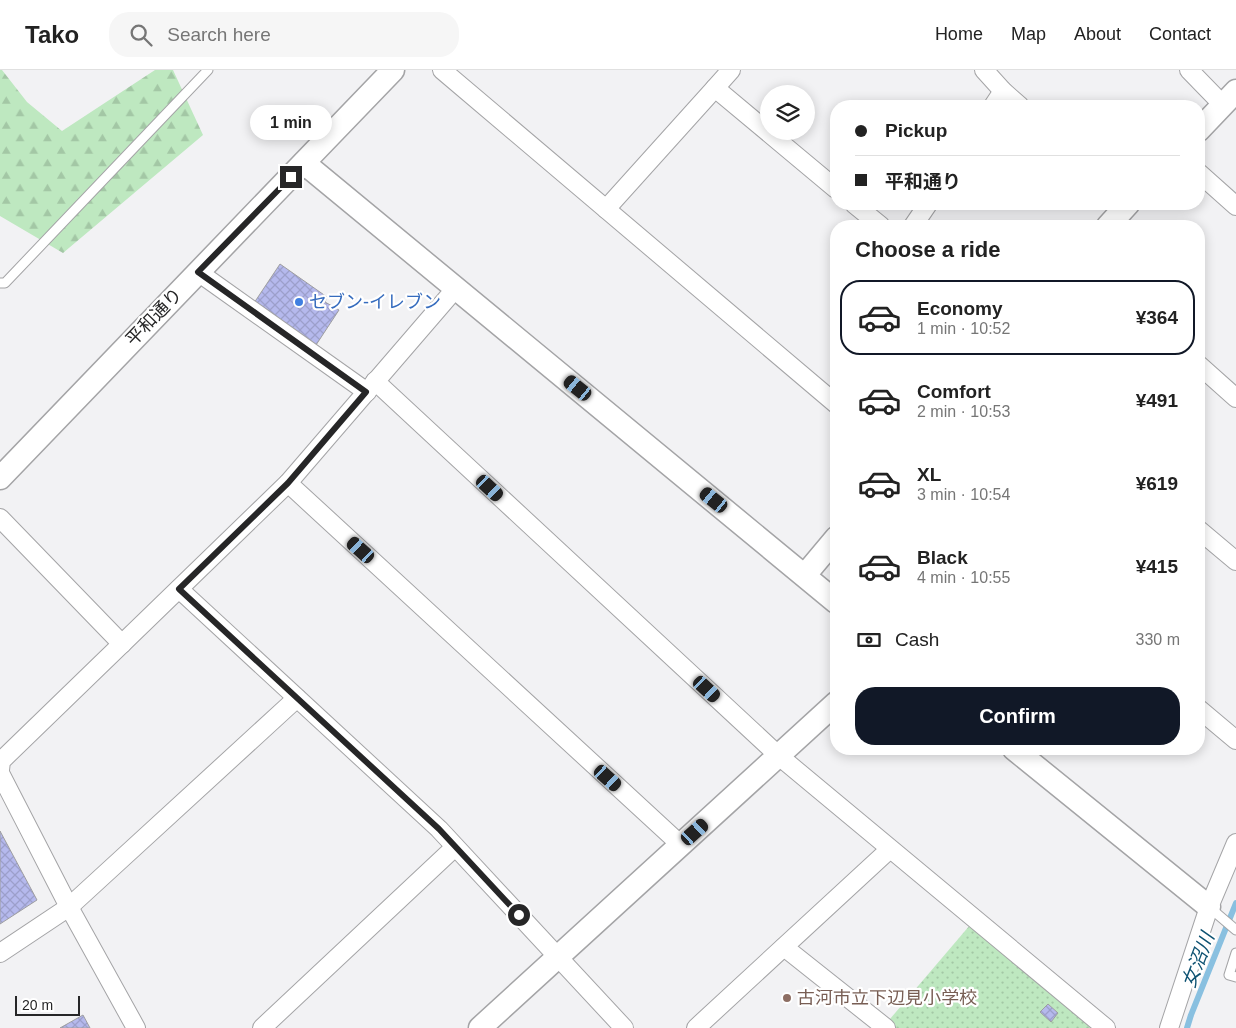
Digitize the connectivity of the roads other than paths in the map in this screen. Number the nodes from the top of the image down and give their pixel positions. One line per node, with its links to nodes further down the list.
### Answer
1 (208, 70): 23 (lane)
2 (393, 70): 13 (street, 平和通り)
3 (442, 70): 17 (street)
4 (731, 70): 7 (street)
5 (984, 70): 8 (street)
6 (1189, 70): 9 (street)
7 (715, 88): 15 (street); 17 (street)
8 (1003, 91): 10 (street); 11 (street)
9 (1229, 98): 12 (street)
10 (997, 100)
11 (1013, 100)
12 (1205, 124)
13 (304, 163): 22 (street, 平和通り); 24 (street)
14 (1205, 178): 16 (street)
15 (830, 184)
16 (1236, 206)
17 (606, 209): 28 (street)
18 (861, 210): 20 (street)
19 (1123, 210): 21 (street)
20 (874, 220)
21 (1113, 220)
22 (198, 272): 26 (street); 29 (street, 平和通り)
23 (0, 283)
24 (456, 288): 26 (street); 35 (street)
25 (1205, 370): 27 (street)
26 (371, 387): 30 (street); 44 (street)
27 (1236, 398)
28 (830, 399)
29 (0, 478)
30 (288, 483): 36 (street); 47 (street)
31 (0, 518): 38 (street)
32 (1205, 535): 34 (street)
33 (830, 545): 35 (street)
34 (1236, 561)
35 (805, 575): 37 (street)
36 (179, 589): 38 (street); 39 (street)
37 (830, 597)
38 (122, 644): 45 (street)
39 (297, 698): 48 (street); 50 (street)
40 (830, 709): 44 (street)
41 (1205, 714): 42 (street)
42 (1236, 740)
43 (1021, 755): 51 (street)
44 (779, 756): 47 (street); 49 (street)
45 (0, 771): 50 (street)
46 (1236, 843): 51 (street)
47 (681, 845): 56 (street)
48 (456, 847): 56 (street); 59 (street)
49 (890, 849): 53 (street); 64 (street)
50 (69, 907): 54 (street); 58 (street)
51 (1209, 907): 52 (lane); 65 (street)
52 (1236, 930)
53 (784, 948): 62 (street); 63 (street)
54 (0, 953)
55 (1236, 953): 57 (lane)
56 (558, 956): 60 (street); 61 (street)
57 (1236, 977)
58 (136, 1028)
59 (262, 1028)
60 (480, 1028)
61 (624, 1028)
62 (696, 1028)
63 (886, 1028)
64 (1106, 1028)
65 (1169, 1028)

